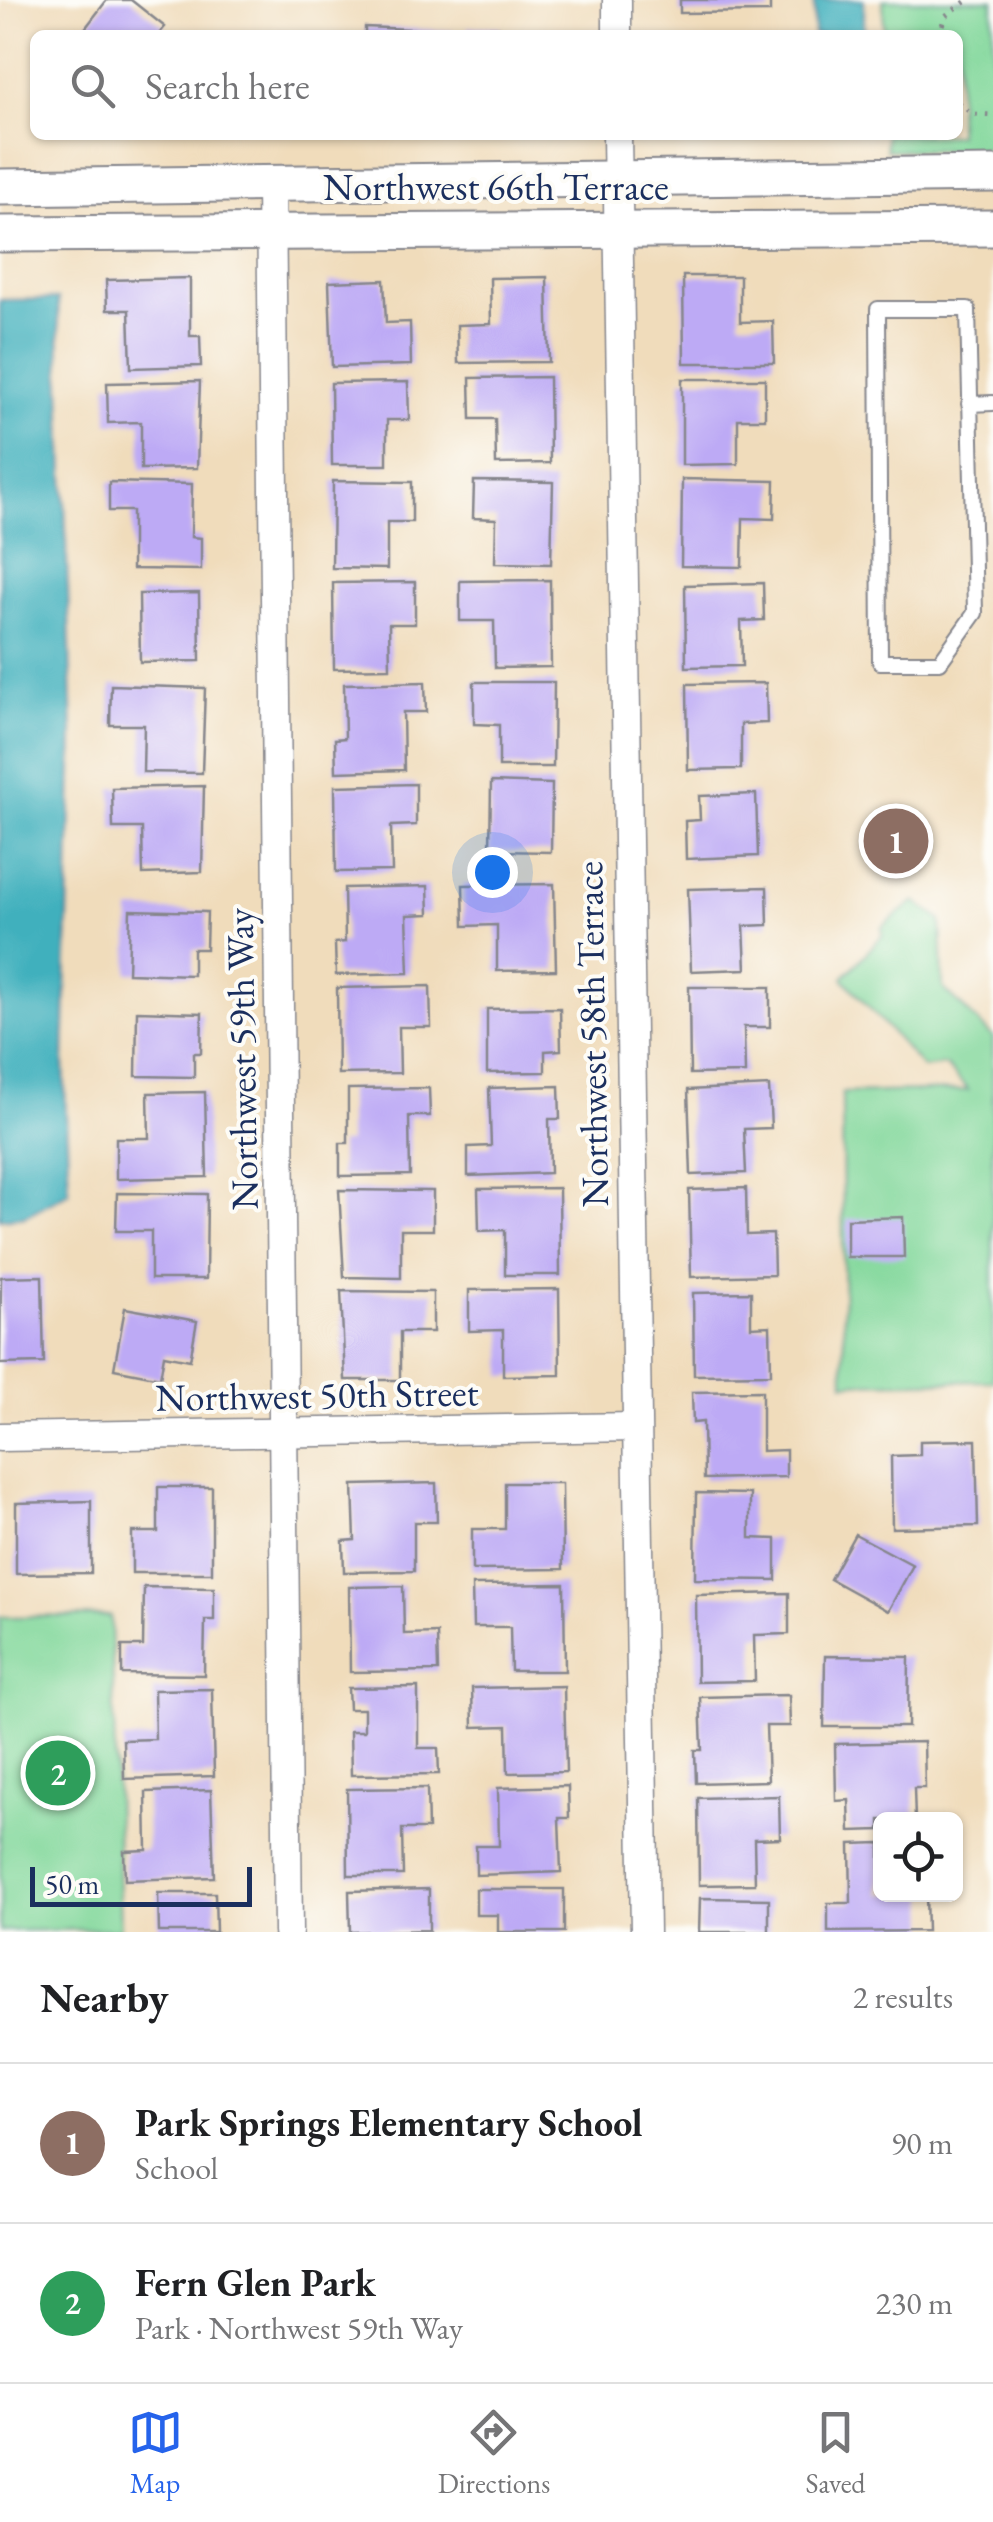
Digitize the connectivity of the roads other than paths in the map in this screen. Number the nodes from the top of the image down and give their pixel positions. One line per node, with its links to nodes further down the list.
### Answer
1 (617, 0): 2 (street)
2 (617, 30)
3 (617, 140): 5 (street, Northwest 58th Terrace)
4 (993, 174): 5 (street, Northwest 66th Terrace)
5 (617, 182): 6 (street, Northwest 66th Terrace); 8 (street, Northwest 58th Terrace)
6 (272, 185): 7 (street, Northwest 66th Terrace); 10 (street, Northwest 59th Way)
7 (0, 187)
8 (617, 228): 9 (street, Northwest 66th Terrace); 10 (street, Northwest 66th Terrace); 14 (street, Northwest 58th Terrace)
9 (993, 228)
10 (272, 232): 11 (street, Northwest 66th Terrace); 15 (street, Northwest 59th Way)
11 (0, 234)
12 (993, 403): 13 (lane)
13 (969, 404): 13 (lane)
14 (636, 1427): 15 (street, Northwest 50th Street); 18 (street, Northwest 58th Terrace)
15 (282, 1434): 16 (street, Northwest 50th Street); 17 (street, Northwest 59th Way)
16 (0, 1437)
17 (288, 1932)
18 (644, 1932)

